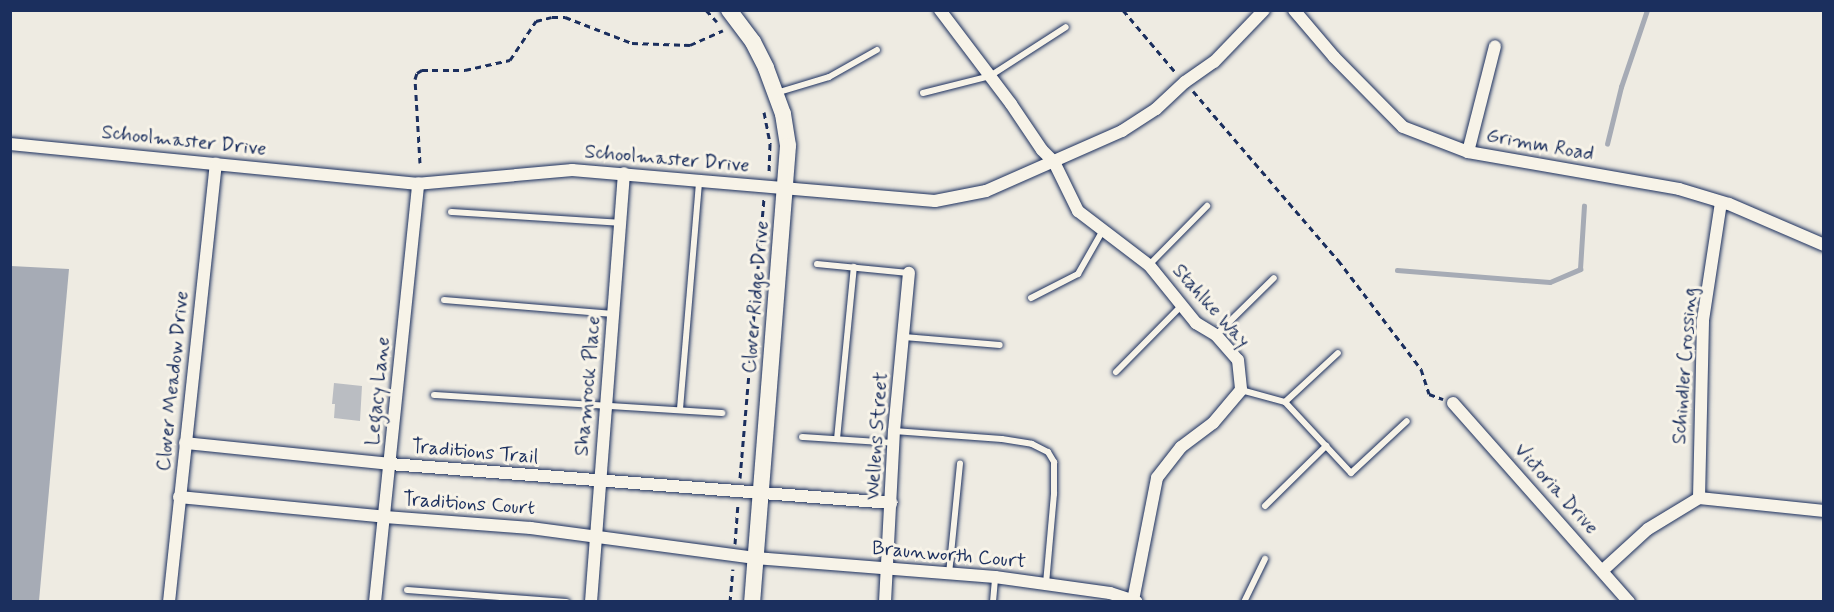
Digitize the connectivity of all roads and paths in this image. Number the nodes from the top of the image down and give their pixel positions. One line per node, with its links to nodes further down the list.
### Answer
1 (706, 10): 8 (path)
2 (729, 10): 14 (street, Clover Ridge Drive)
3 (940, 10): 12 (street, Stahlke Way)
4 (1123, 10): 13 (path)
5 (1264, 10): 13 (street, Schoolmaster Drive)
6 (1294, 10): 18 (street, Grimm Road)
7 (1066, 27): 12 (lane)
8 (723, 30): 9 (path); 20 (path)
9 (727, 34)
10 (1495, 46): 18 (street)
11 (877, 50): 14 (lane)
12 (990, 76): 15 (lane); 19 (street, Stahlke Way)
13 (1185, 82): 19 (street, Schoolmaster Drive); 51 (path)
14 (776, 93): 26 (street, Clover Ridge Drive)
15 (923, 93)
16 (764, 110): 22 (path)
17 (10, 144): 21 (street, Schoolmaster Drive)
18 (1468, 152): 28 (street, Grimm Road)
19 (1054, 162): 26 (street, Schoolmaster Drive); 32 (street, Stahlke Way)
20 (420, 163)
21 (216, 164): 25 (street, Schoolmaster Drive); 59 (street, Clover Meadow Drive)
22 (769, 172)
23 (624, 174): 24 (street, Schoolmaster Drive); 25 (street, Schoolmaster Drive); 31 (street, Shamrock Place)
24 (699, 182): 26 (street, Schoolmaster Drive); 53 (lane)
25 (418, 183): 61 (street, Legacy Lane)
26 (786, 189): 65 (street, Clover Ridge Drive)
27 (764, 197): 64 (path)
28 (1721, 202): 33 (street, Grimm Road); 68 (street, Schindler Crossing)
29 (1207, 206): 35 (lane)
30 (451, 212): 31 (lane)
31 (620, 224): 42 (street, Shamrock Place)
32 (1103, 230): 35 (street, Stahlke Way); 39 (lane)
33 (1824, 245)
34 (818, 264): 36 (lane)
35 (1149, 265): 41 (street, Stahlke Way)
36 (854, 267): 37 (lane); 58 (lane)
37 (909, 273): 44 (street, Wellens Street)
38 (1274, 278): 43 (lane)
39 (1031, 298)
40 (444, 300): 42 (lane)
41 (1181, 306): 43 (street, Stahlke Way); 47 (lane)
42 (613, 314): 52 (street, Shamrock Place)
43 (1216, 335): 48 (street, Stahlke Way)
44 (904, 337): 45 (lane); 57 (street, Wellens Street)
45 (1000, 345)
46 (1338, 353): 50 (lane)
47 (1116, 372)
48 (1241, 390): 50 (lane); 85 (street)
49 (434, 394): 52 (lane)
50 (1285, 402): 60 (lane)
51 (1453, 403): 79 (street, Victoria Drive)
52 (605, 407): 53 (lane); 63 (street, Shamrock Place)
53 (680, 409): 54 (lane)
54 (722, 413)
55 (1407, 421): 60 (lane)
56 (802, 437): 58 (lane)
57 (894, 437): 58 (lane); 69 (street, Wellens Street); 82 (lane)
58 (837, 440)
59 (185, 443): 61 (street, Traditions Trail); 67 (street, Clover Meadow Drive)
60 (1326, 446): 70 (lane)
61 (390, 464): 63 (street, Traditions Trail); 72 (street, Legacy Lane)
62 (960, 464): 80 (lane)
63 (599, 482): 65 (street, Traditions Trail); 73 (street, Shamrock Place)
64 (740, 484)
65 (761, 492): 69 (street); 75 (street, Clover Ridge Drive)
66 (739, 495): 74 (path)
67 (179, 496): 72 (street, Traditions Court); 86 (street, Clover Meadow Drive)
68 (1699, 498): 71 (street); 79 (street)
69 (891, 503): 78 (street, Wellens Street)
70 (1265, 506)
71 (1824, 511)
72 (384, 517): 73 (street, Traditions Court); 87 (street, Legacy Lane)
73 (595, 535): 75 (street, Traditions Court); 89 (street, Shamrock Place)
74 (734, 550)
75 (755, 558): 78 (street, Braunworth Court); 91 (street, Clover Ridge Drive)
76 (1265, 559): 94 (lane)
77 (733, 561): 90 (path)
78 (888, 570): 80 (street, Braunworth Court); 92 (street, Wellens Street)
79 (1602, 571): 95 (street, Victoria Drive)
80 (949, 574): 81 (street, Braunworth Court)
81 (995, 577): 82 (street, Braunworth Court); 93 (lane)
82 (1046, 583): 84 (street, Braunworth Court)
83 (407, 590): 88 (lane)
84 (1108, 597): 85 (street, Braunworth Court)
85 (1135, 601)
86 (169, 602)
87 (375, 602)
88 (567, 602)
89 (591, 602)
90 (730, 602)
91 (752, 602)
92 (885, 602)
93 (993, 602)
94 (1244, 602)
95 (1629, 602)

